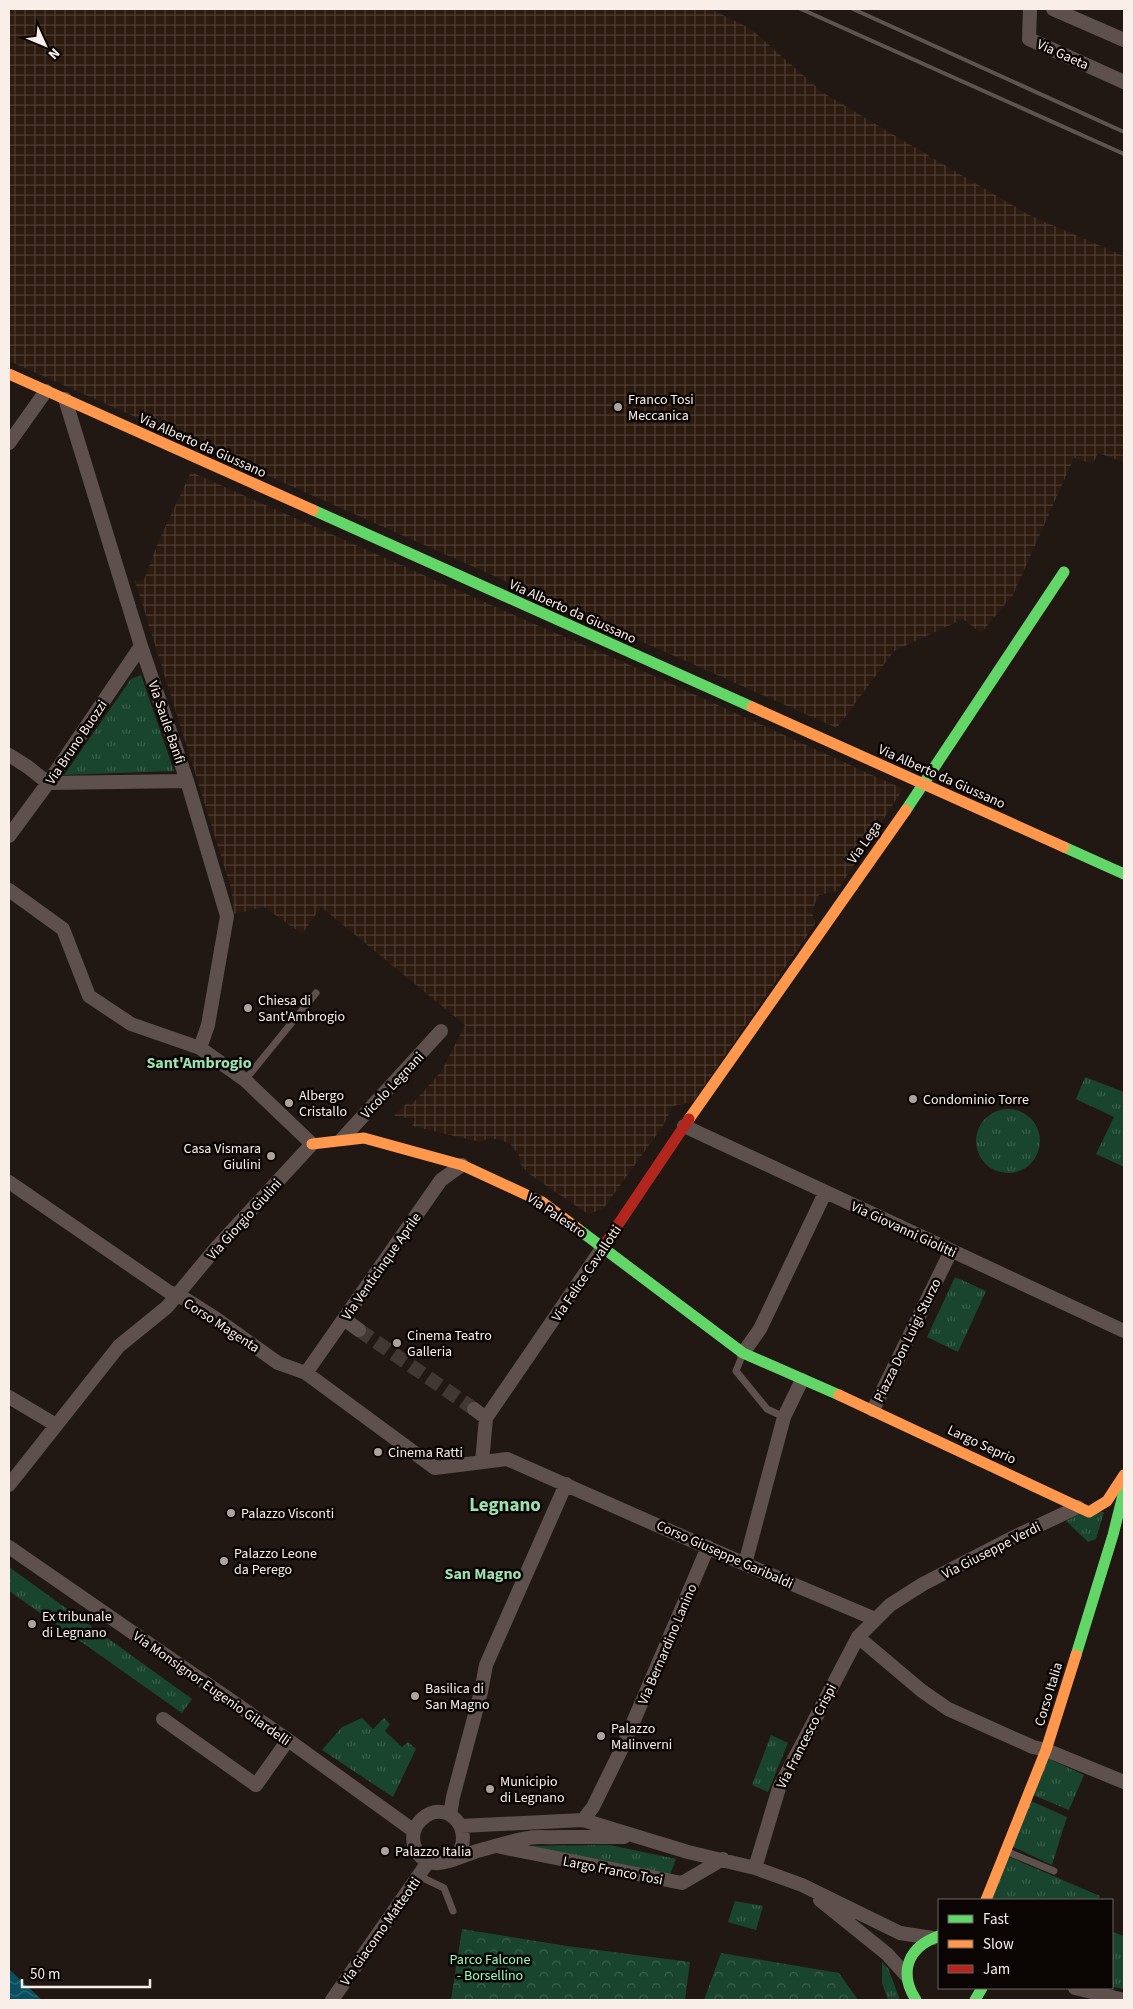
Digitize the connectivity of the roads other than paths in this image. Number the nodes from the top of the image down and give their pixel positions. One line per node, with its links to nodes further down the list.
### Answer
1 (1030, 9): 4 (street, Via Gaeta)
2 (1053, 9): 3 (street)
3 (1124, 40)
4 (1124, 82)
5 (9, 374): 6 (street, Via Alberto da Giussano)
6 (46, 391): 7 (street, Via Alberto da Giussano); 8 (street)
7 (65, 399): 10 (street, Via Saule Banfi); 14 (street, Via Alberto da Giussano)
8 (9, 442)
9 (1064, 572): 14 (street, Via Lega)
10 (141, 646): 12 (street, Via Saule Banfi); 13 (street, Via Bruno Buozzi)
11 (9, 755): 13 (street)
12 (186, 782): 13 (street); 20 (street, Via Saule Banfi)
13 (48, 783): 15 (street, Via Bruno Buozzi)
14 (923, 785): 16 (street, Via Alberto da Giussano); 22 (street, Via Lega)
15 (9, 836)
16 (1124, 874)
17 (9, 890): 20 (street)
18 (316, 993): 21 (lane)
19 (442, 1031): 23 (street, Vicolo Legnani)
20 (200, 1048): 21 (street)
21 (245, 1080): 24 (street)
22 (684, 1126): 27 (street, Via Giovanni Giolitti); 28 (street, Via Felice Cavallotti)
23 (342, 1140): 24 (street, Via Palestro); 25 (street, Via Palestro)
24 (312, 1144): 30 (street, Via Giorgio Giulini)
25 (462, 1165): 28 (street, Via Palestro); 31 (street, Via Venticinque Aprile)
26 (9, 1182): 30 (street, Corso Magenta)
27 (825, 1193): 29 (street, Via Giovanni Giolitti); 34 (street)
28 (604, 1247): 34 (street, Via Palestro); 40 (street, Via Felice Cavallotti)
29 (951, 1251): 33 (street, Via Giovanni Giolitti); 39 (street, Piazza Don Luigi Sturzo)
30 (177, 1296): 35 (street, Corso Magenta); 42 (street, Via Giorgio Giulini)
31 (344, 1319): 32 (street); 35 (street, Via Venticinque Aprile)
32 (359, 1330)
33 (1124, 1330)
34 (743, 1353): 36 (street, Piazza Don Luigi Sturzo); 41 (lane)
35 (306, 1373): 44 (street, Corso Magenta)
36 (802, 1380): 39 (street, Piazza Don Luigi Sturzo); 41 (street)
37 (9, 1397): 42 (street)
38 (474, 1410): 40 (street)
39 (873, 1410): 49 (street, Largo Seprio)
40 (486, 1418): 43 (street)
41 (784, 1418): 53 (street)
42 (56, 1425): 46 (street, Via Giorgio Giulini)
43 (482, 1462): 44 (street, Corso Giuseppe Garibaldi); 47 (street, Corso Giuseppe Garibaldi)
44 (435, 1468)
45 (1124, 1475): 49 (street, Via Giuseppe Verdi)
46 (9, 1485)
47 (571, 1486): 52 (street, Corso Giuseppe Garibaldi); 60 (street)
48 (1124, 1492): 50 (street, Corso Italia)
49 (1078, 1507): 54 (street, Via Giuseppe Verdi)
50 (1118, 1537): 58 (street, Corso Italia)
51 (9, 1547): 57 (street, Via Monsignor Eugenio Gilardelli)
52 (708, 1548): 53 (street, Corso Giuseppe Garibaldi); 61 (street, Via Bernardino Lanino)
53 (745, 1564): 54 (street, Corso Giuseppe Garibaldi)
54 (875, 1619): 55 (street, Via Giuseppe Verdi)
55 (858, 1637): 58 (street); 70 (street, Via Francesco Crispi)
56 (163, 1719): 57 (street)
57 (288, 1740): 63 (street, Via Monsignor Eugenio Gilardelli)
58 (1046, 1750): 59 (street); 66 (street, Corso Italia)
59 (1124, 1782)
60 (450, 1815): 62 (street); 63 (street)
61 (583, 1820): 62 (street, Largo Franco Tosi); 64 (street, Largo Franco Tosi)
62 (461, 1826): 67 (street)
63 (414, 1831): 69 (street)
64 (640, 1838): 65 (street, Largo Franco Tosi); 68 (street, Largo Franco Tosi)
65 (498, 1846): 67 (street, Largo Franco Tosi); 68 (street, Largo Franco Tosi)
66 (1005, 1851): 71 (lane); 74 (street, Corso Italia)
67 (456, 1857): 69 (street, Largo Franco Tosi)
68 (723, 1859): 70 (street, Largo Franco Tosi)
69 (428, 1862): 72 (street, Via Giacomo Matteotti)
70 (755, 1868): 73 (street, Largo Franco Tosi)
71 (1054, 1871)
72 (419, 1876): 75 (lane); 81 (street, Via Giacomo Matteotti)
73 (802, 1885): 76 (street, Largo Franco Tosi); 77 (street, Largo Franco Tosi)
74 (986, 1899)
75 (453, 1911)
76 (936, 1937): 77 (street)
77 (906, 1975): 80 (street)
78 (981, 1989): 82 (street)
79 (1079, 1989): 83 (street)
80 (913, 1999)
81 (332, 2000)
82 (975, 2000)
83 (1124, 2000)

